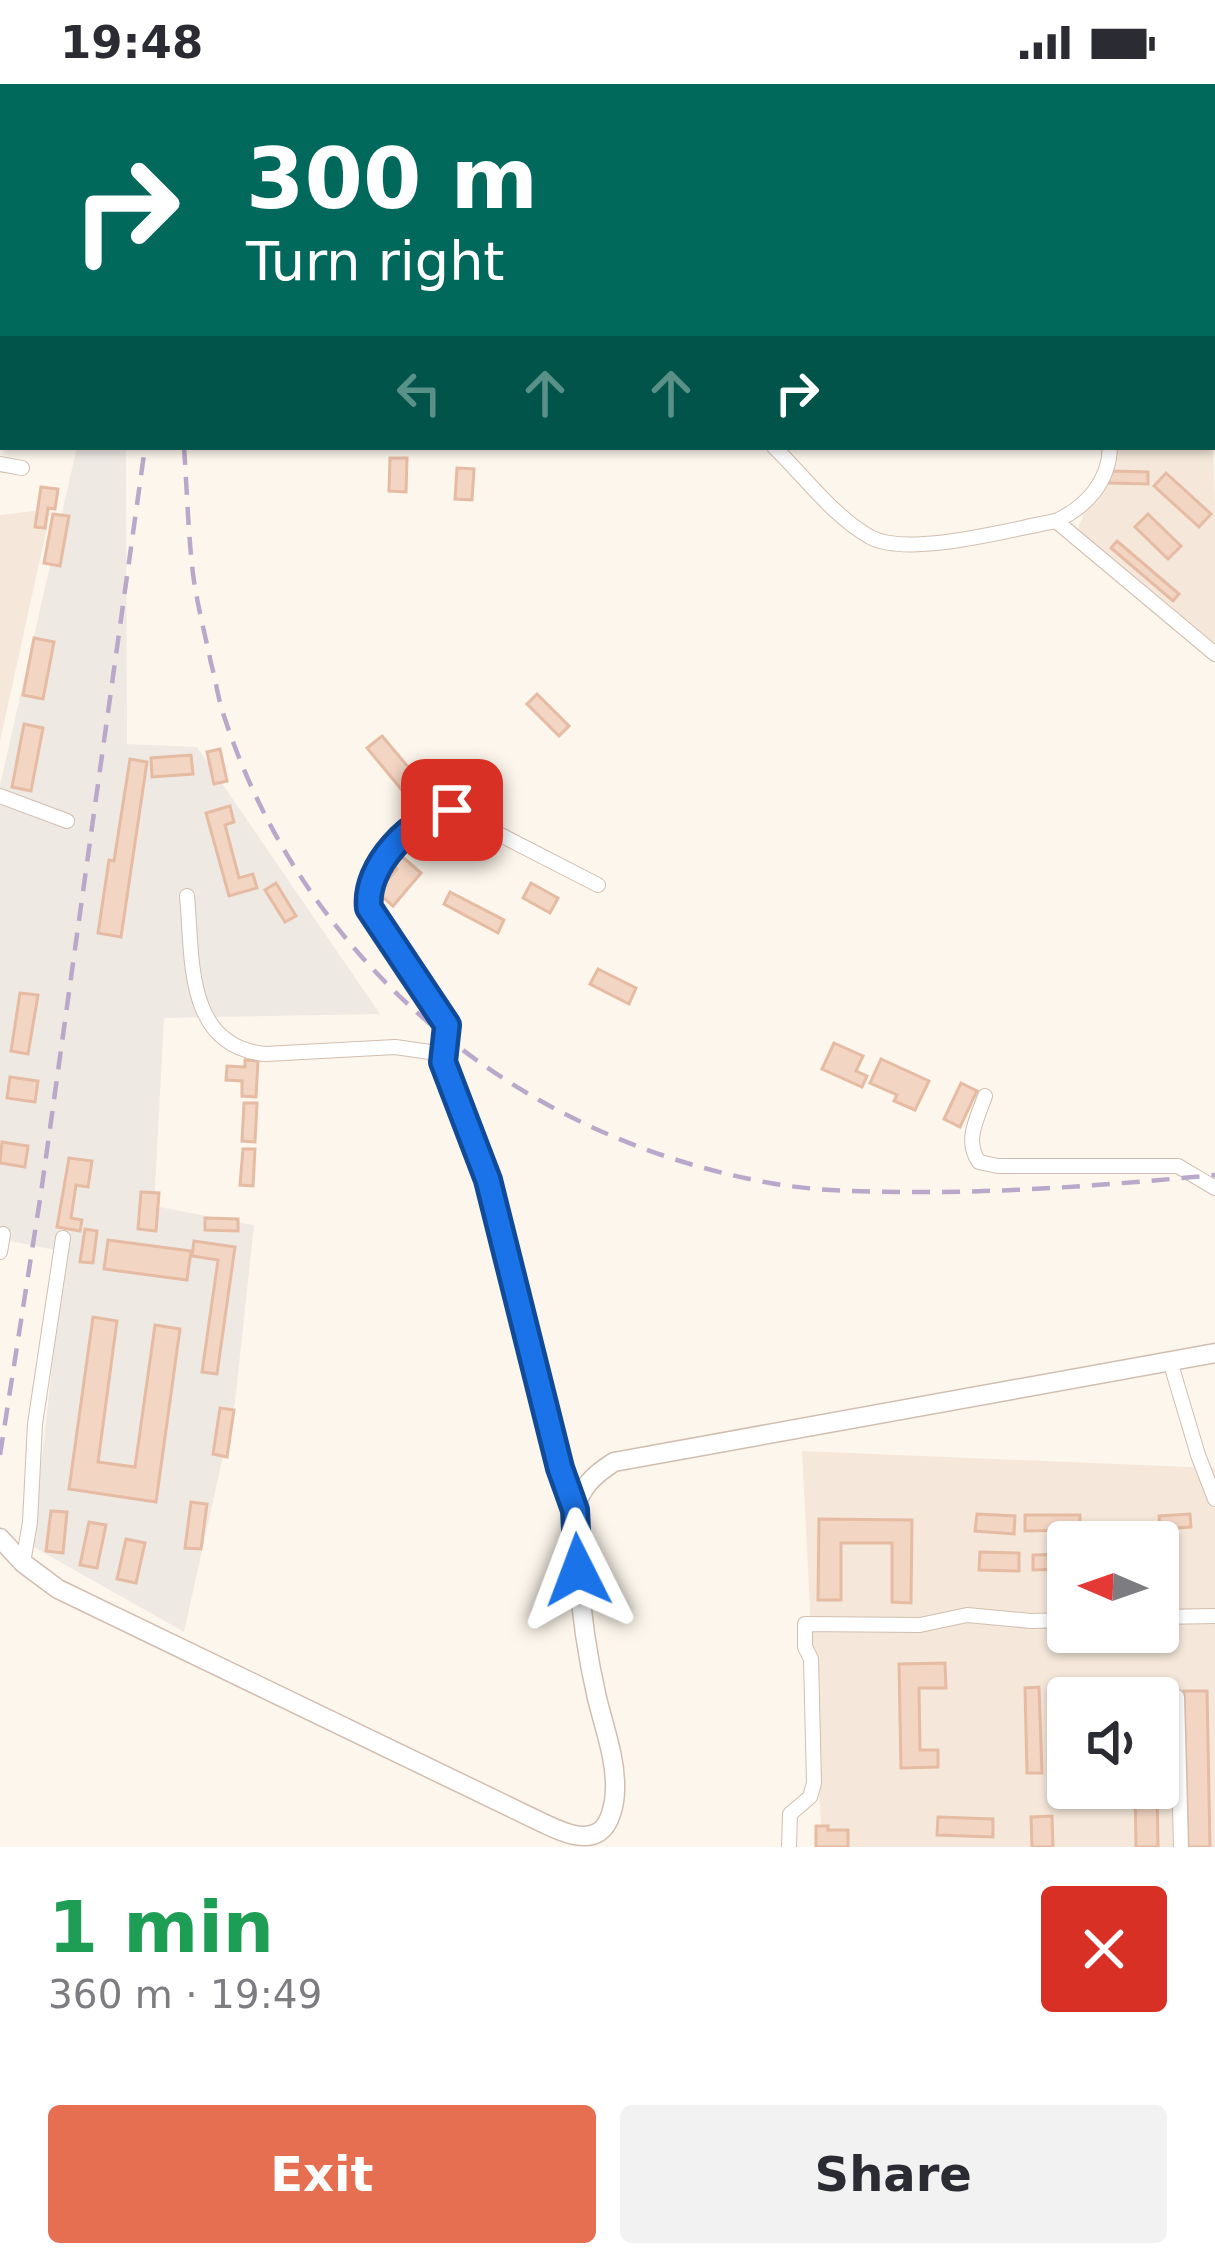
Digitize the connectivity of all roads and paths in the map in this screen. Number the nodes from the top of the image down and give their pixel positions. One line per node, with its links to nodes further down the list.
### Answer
1 (776, 450): 5 (street)
2 (1110, 450): 5 (street)
3 (0, 464): 4 (street)
4 (22, 468)
5 (1056, 521): 6 (street)
6 (1215, 654)
7 (0, 796): 8 (street)
8 (68, 821)
9 (598, 885): 11 (street)
10 (188, 896): 11 (street)
11 (443, 1062): 20 (street)
12 (985, 1096): 13 (street)
13 (1215, 1188)
14 (3, 1234): 16 (street)
15 (63, 1238): 22 (street)
16 (0, 1252)
17 (1215, 1353): 18 (street)
18 (1170, 1361): 19 (street); 20 (street)
19 (1215, 1499)
20 (575, 1510): 27 (street)
21 (0, 1538): 22 (street)
22 (23, 1563): 27 (street)
23 (1215, 1616): 24 (street)
24 (1179, 1617)
25 (1047, 1621): 28 (street)
26 (1179, 1772): 29 (street)
27 (597, 1841)
28 (789, 1847)
29 (1181, 1847)

